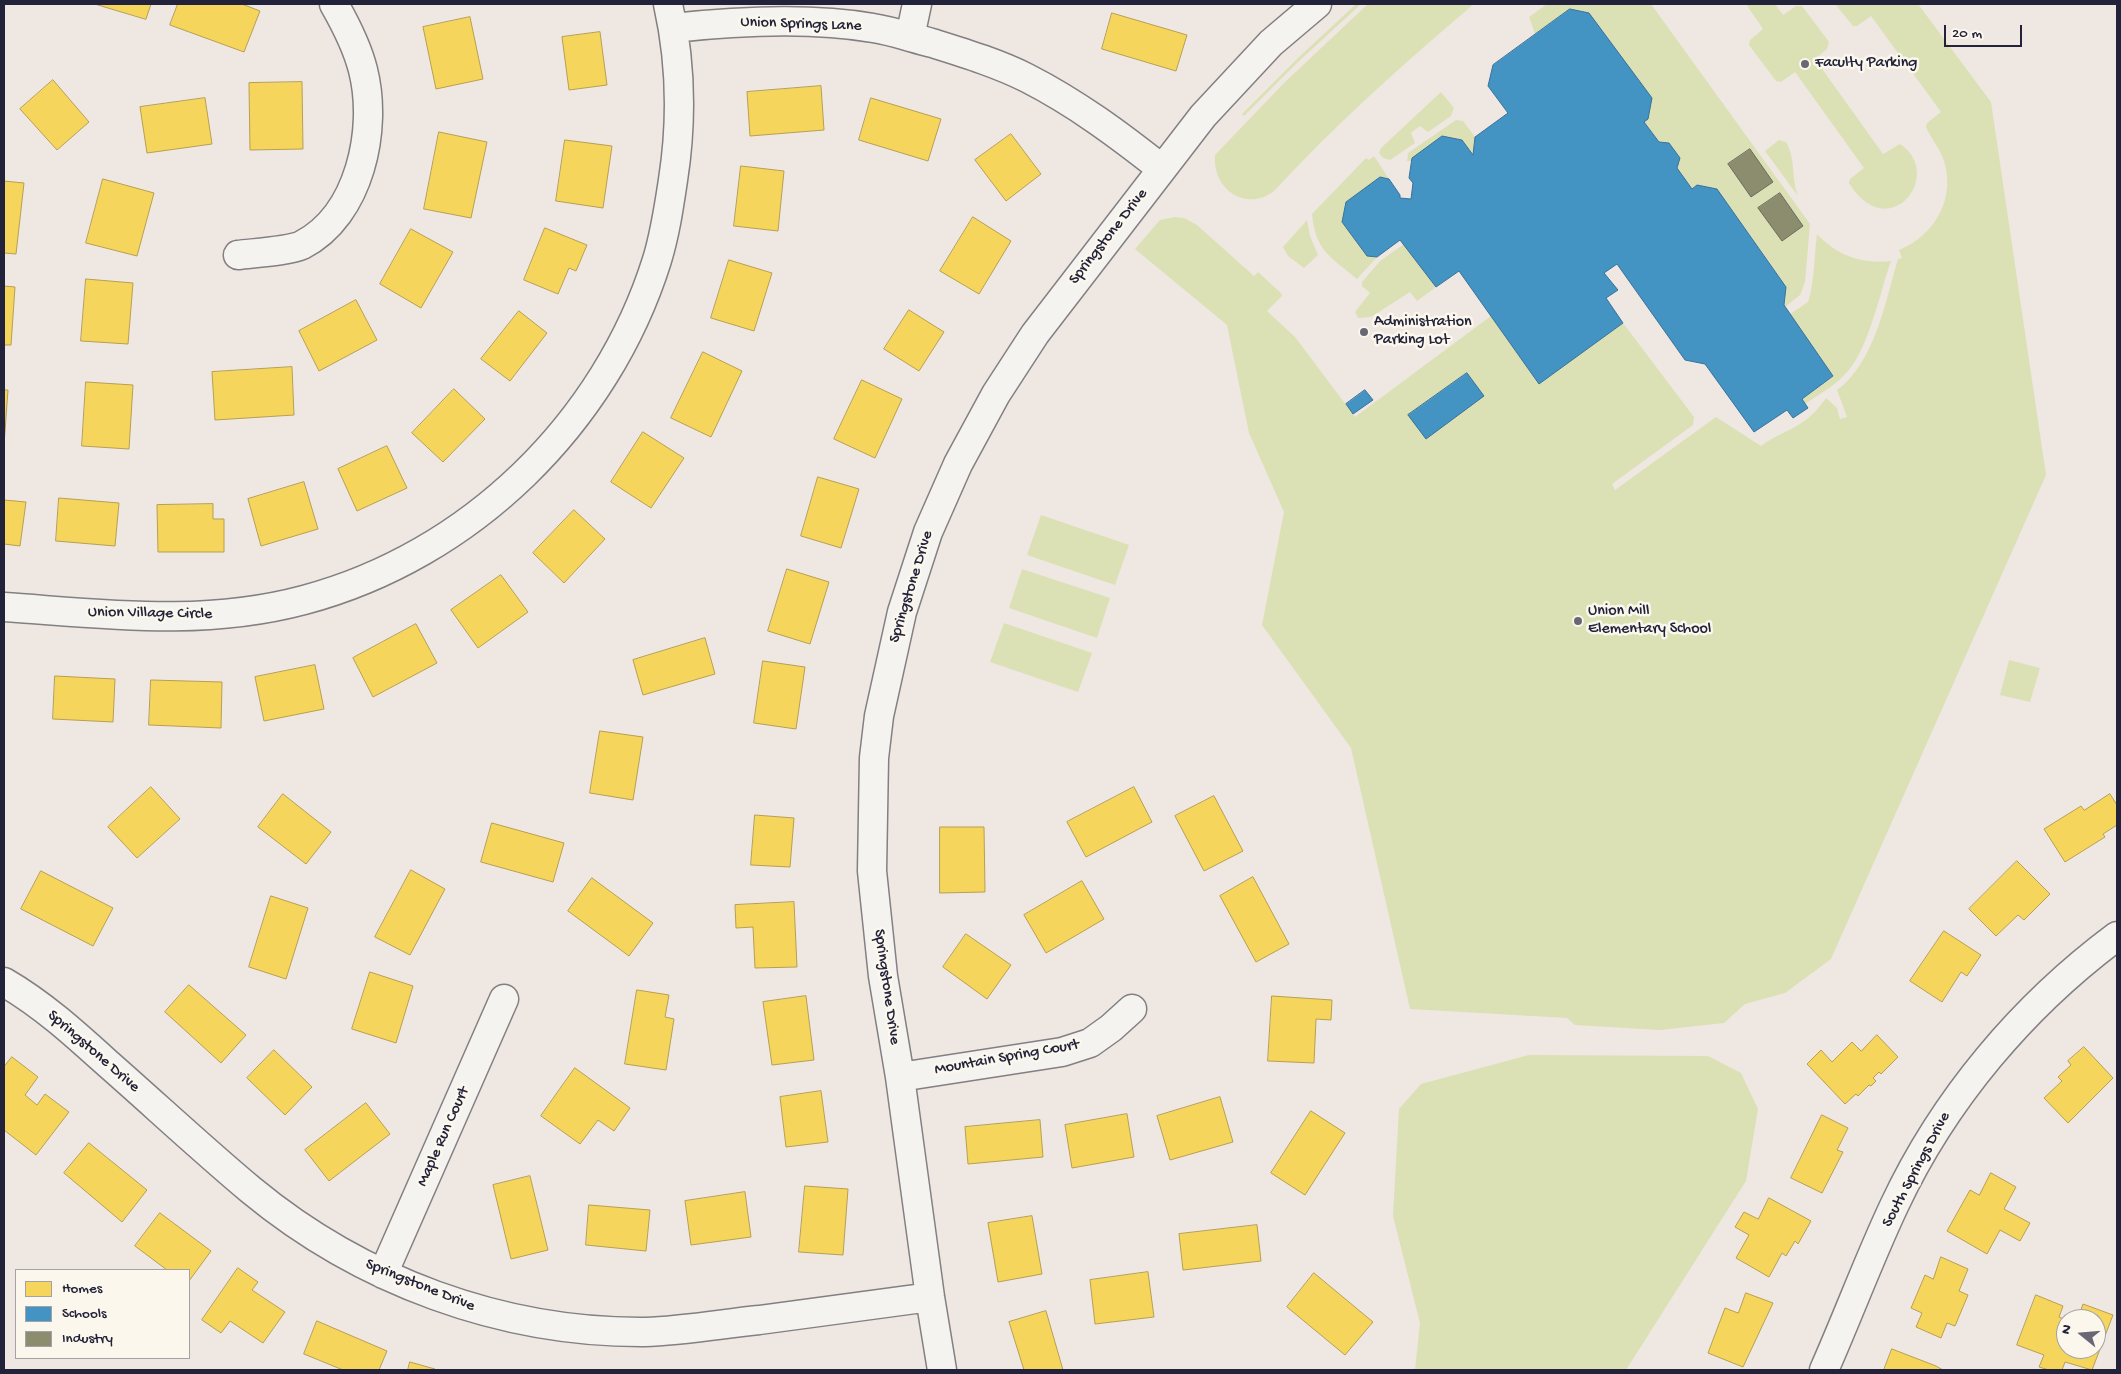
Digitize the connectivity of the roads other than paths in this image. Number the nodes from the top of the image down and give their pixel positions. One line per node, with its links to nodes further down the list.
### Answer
1 (334, 4): 7 (street)
2 (917, 4): 5 (street)
3 (1317, 4): 6 (street, Springstone Drive)
4 (671, 16): 5 (street, Union Springs Lane); 8 (street, Union Village Circle)
5 (910, 37): 6 (street, Union Springs Lane)
6 (1162, 169): 13 (street, Springstone Drive)
7 (238, 255)
8 (4, 607)
9 (2117, 936): 17 (street, South Springs Drive)
10 (4, 982): 14 (street, Springstone Drive)
11 (504, 999): 14 (street, Maple Run Court)
12 (1132, 1009): 13 (street, Mountain Spring Court)
13 (900, 1077): 15 (street, Springstone Drive)
14 (383, 1274): 15 (street, Springstone Drive)
15 (930, 1297): 16 (street, Springstone Drive)
16 (942, 1370)
17 (1824, 1370)

